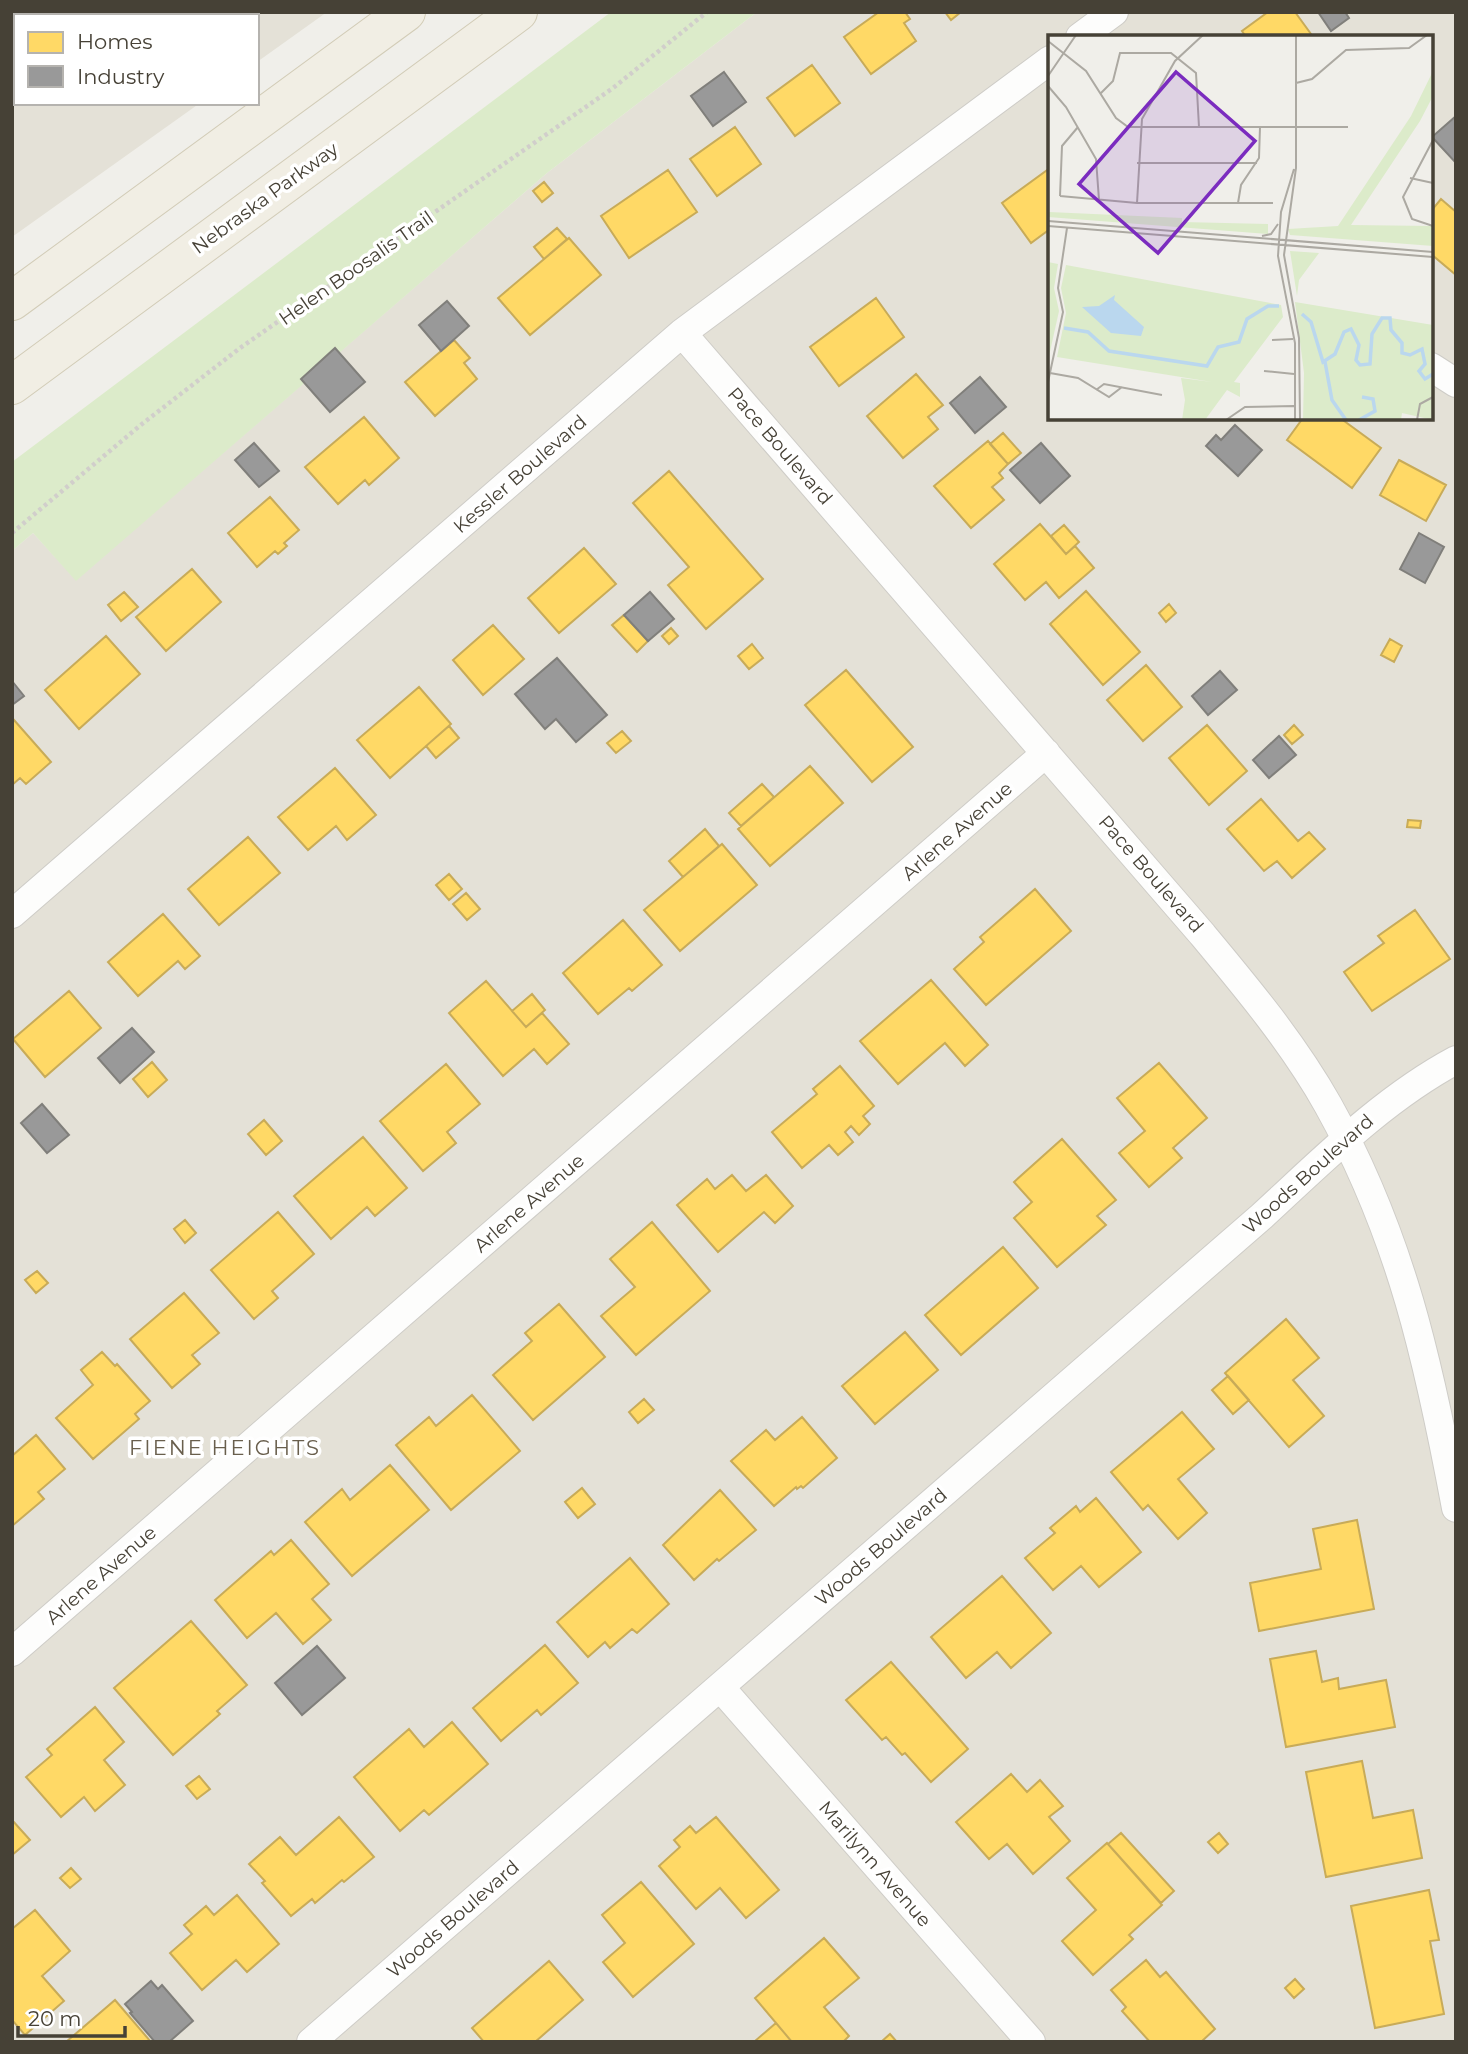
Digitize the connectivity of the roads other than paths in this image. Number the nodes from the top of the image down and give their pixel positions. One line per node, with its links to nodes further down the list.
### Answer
1 (405, 12): 6 (main road)
2 (518, 12): 10 (main road, Nebraska Parkway)
3 (1113, 23): 4 (street)
4 (1085, 35)
5 (1048, 61): 7 (street, Kessler Boulevard)
6 (12, 301)
7 (682, 333): 11 (street, Pace Boulevard); 12 (street, Kessler Boulevard)
8 (1433, 368): 9 (street)
9 (1456, 383)
10 (12, 385)
11 (1046, 753): 14 (street, Pace Boulevard); 16 (street, Arlene Avenue)
12 (12, 914)
13 (1456, 1060): 14 (street, Woods Boulevard)
14 (1346, 1140): 15 (street, Pace Boulevard); 17 (street, Woods Boulevard)
15 (1456, 1508)
16 (12, 1652)
17 (720, 1687): 18 (street, Woods Boulevard); 19 (street, Marilynn Avenue)
18 (312, 2042)
19 (1031, 2042)

